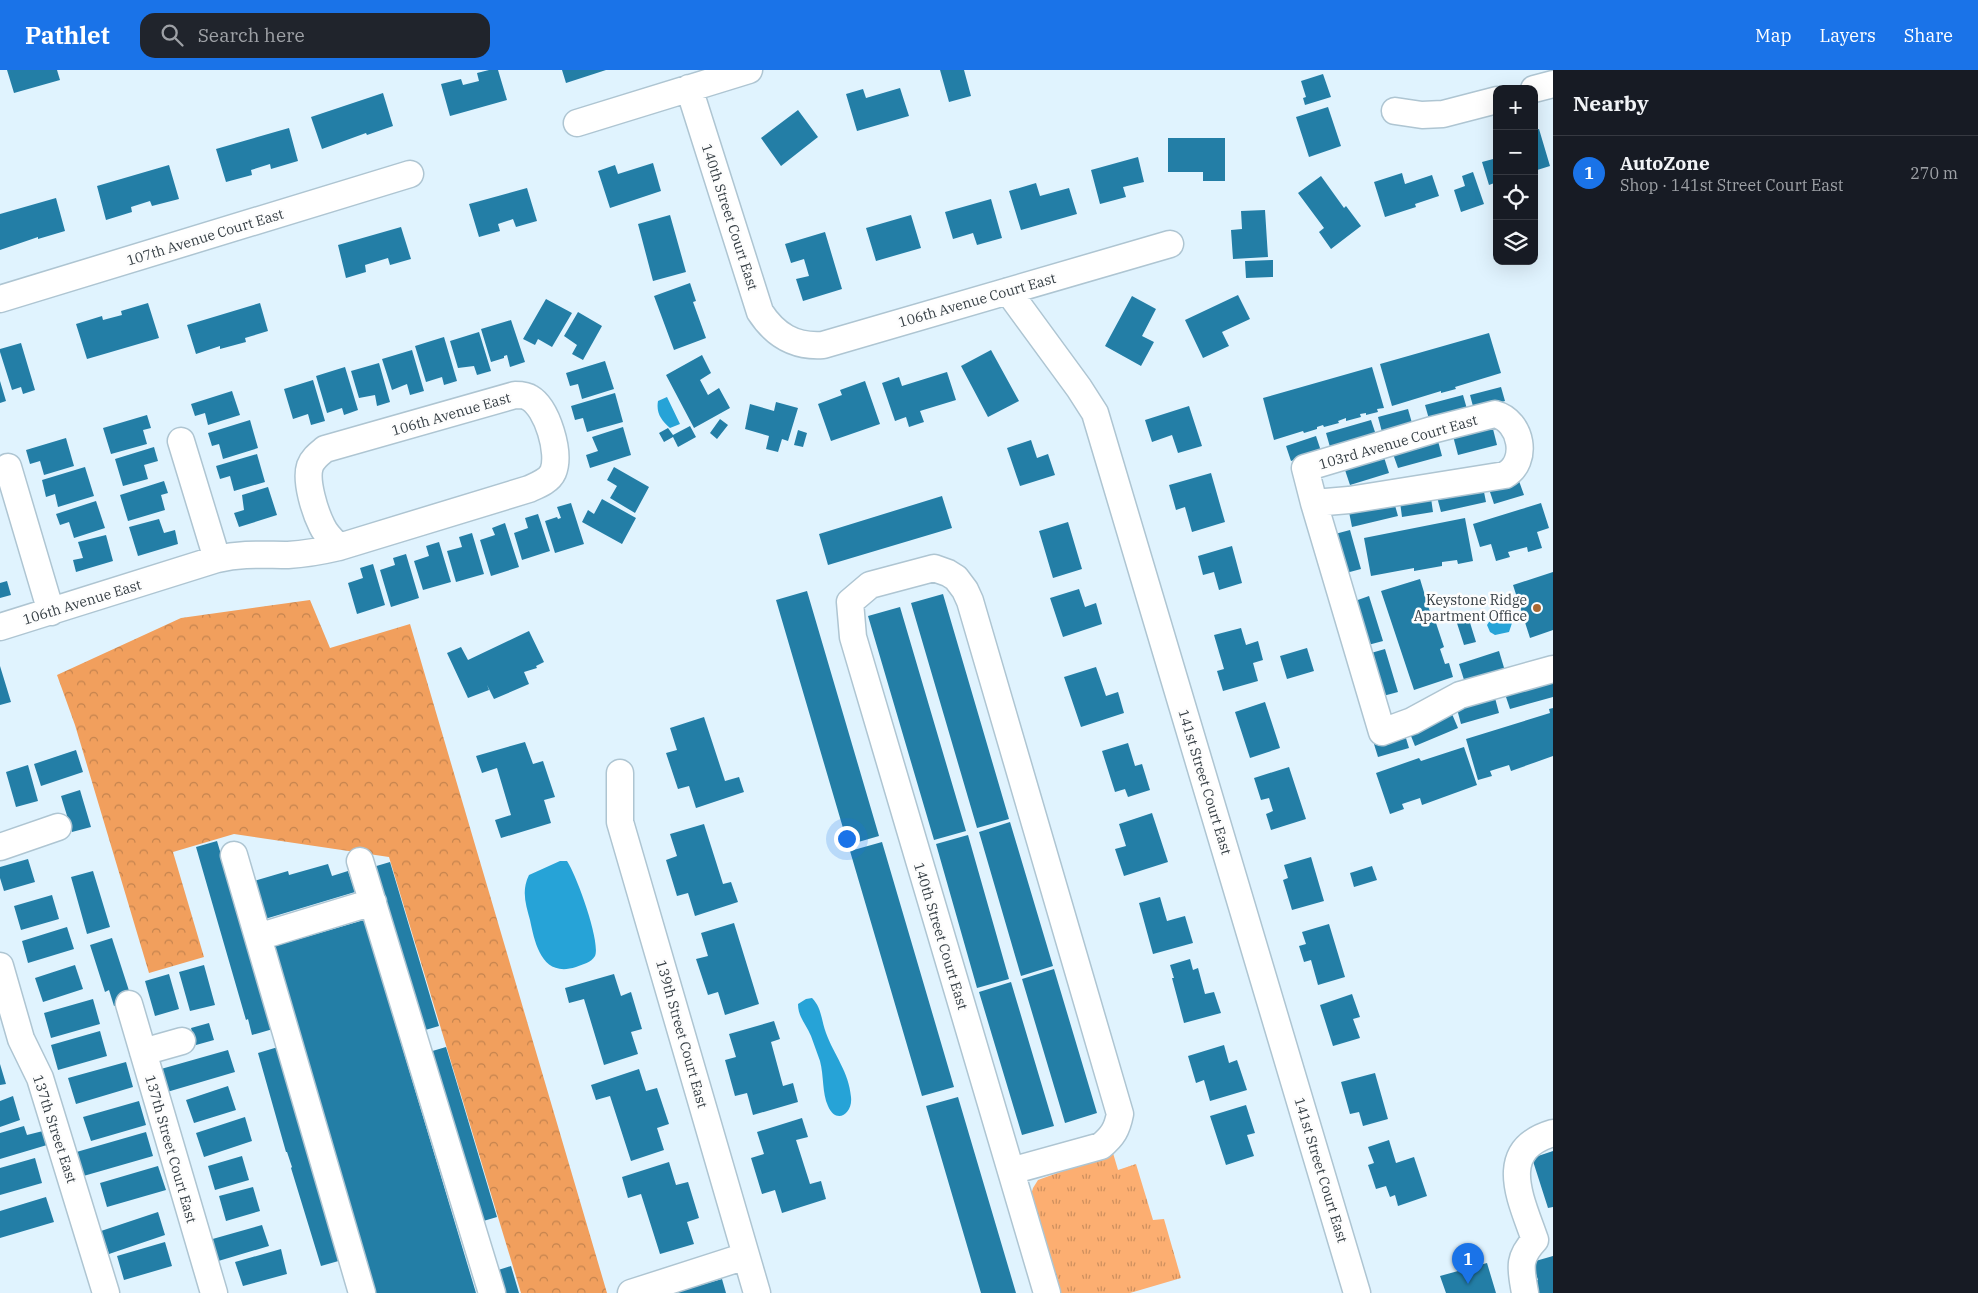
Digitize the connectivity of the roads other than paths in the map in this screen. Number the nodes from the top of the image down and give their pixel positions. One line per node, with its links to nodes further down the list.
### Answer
1 (749, 70): 3 (street)
2 (1553, 84): 4 (street)
3 (689, 88): 7 (street); 12 (street, 140th Street Court East)
4 (1538, 88)
5 (1493, 101): 6 (street)
6 (1395, 111)
7 (577, 123)
8 (410, 174): 11 (street, 107th Avenue Court East)
9 (1170, 244): 10 (street, 106th Avenue Court East)
10 (1008, 291): 12 (street, 106th Avenue Court East); 43 (street, 141st Street Court East)
11 (0, 299)
12 (784, 338)
13 (181, 441): 17 (street)
14 (8, 466): 18 (street)
15 (1314, 503): 15 (street, 103rd Avenue Court East); 20 (street, 103rd Avenue Court East)
16 (339, 547): 16 (street, 106th Avenue East); 17 (street, 106th Avenue East)
17 (217, 559): 18 (street, 106th Avenue East)
18 (51, 612): 19 (street, 106th Avenue East)
19 (0, 627)
20 (1553, 669)
21 (620, 773): 35 (street, 139th Street Court East)
22 (58, 827): 23 (street)
23 (0, 847)
24 (234, 855): 27 (street)
25 (360, 861): 26 (street)
26 (373, 902): 27 (street); 39 (street)
27 (258, 937): 38 (street)
28 (0, 966): 36 (street, 137th Street East)
29 (129, 1004): 31 (street, 137th Street Court East)
30 (182, 1041): 31 (street)
31 (143, 1052): 37 (street, 137th Street Court East)
32 (1553, 1133): 34 (street)
33 (1011, 1172): 33 (street, 140th Street Court East); 42 (street, 140th Street Court East)
34 (1544, 1241): 44 (street)
35 (746, 1256): 40 (street); 41 (street, 139th Street Court East)
36 (106, 1293)
37 (214, 1293)
38 (362, 1293)
39 (492, 1293)
40 (631, 1293)
41 (757, 1293)
42 (1047, 1293)
43 (1358, 1293)
44 (1525, 1293)

